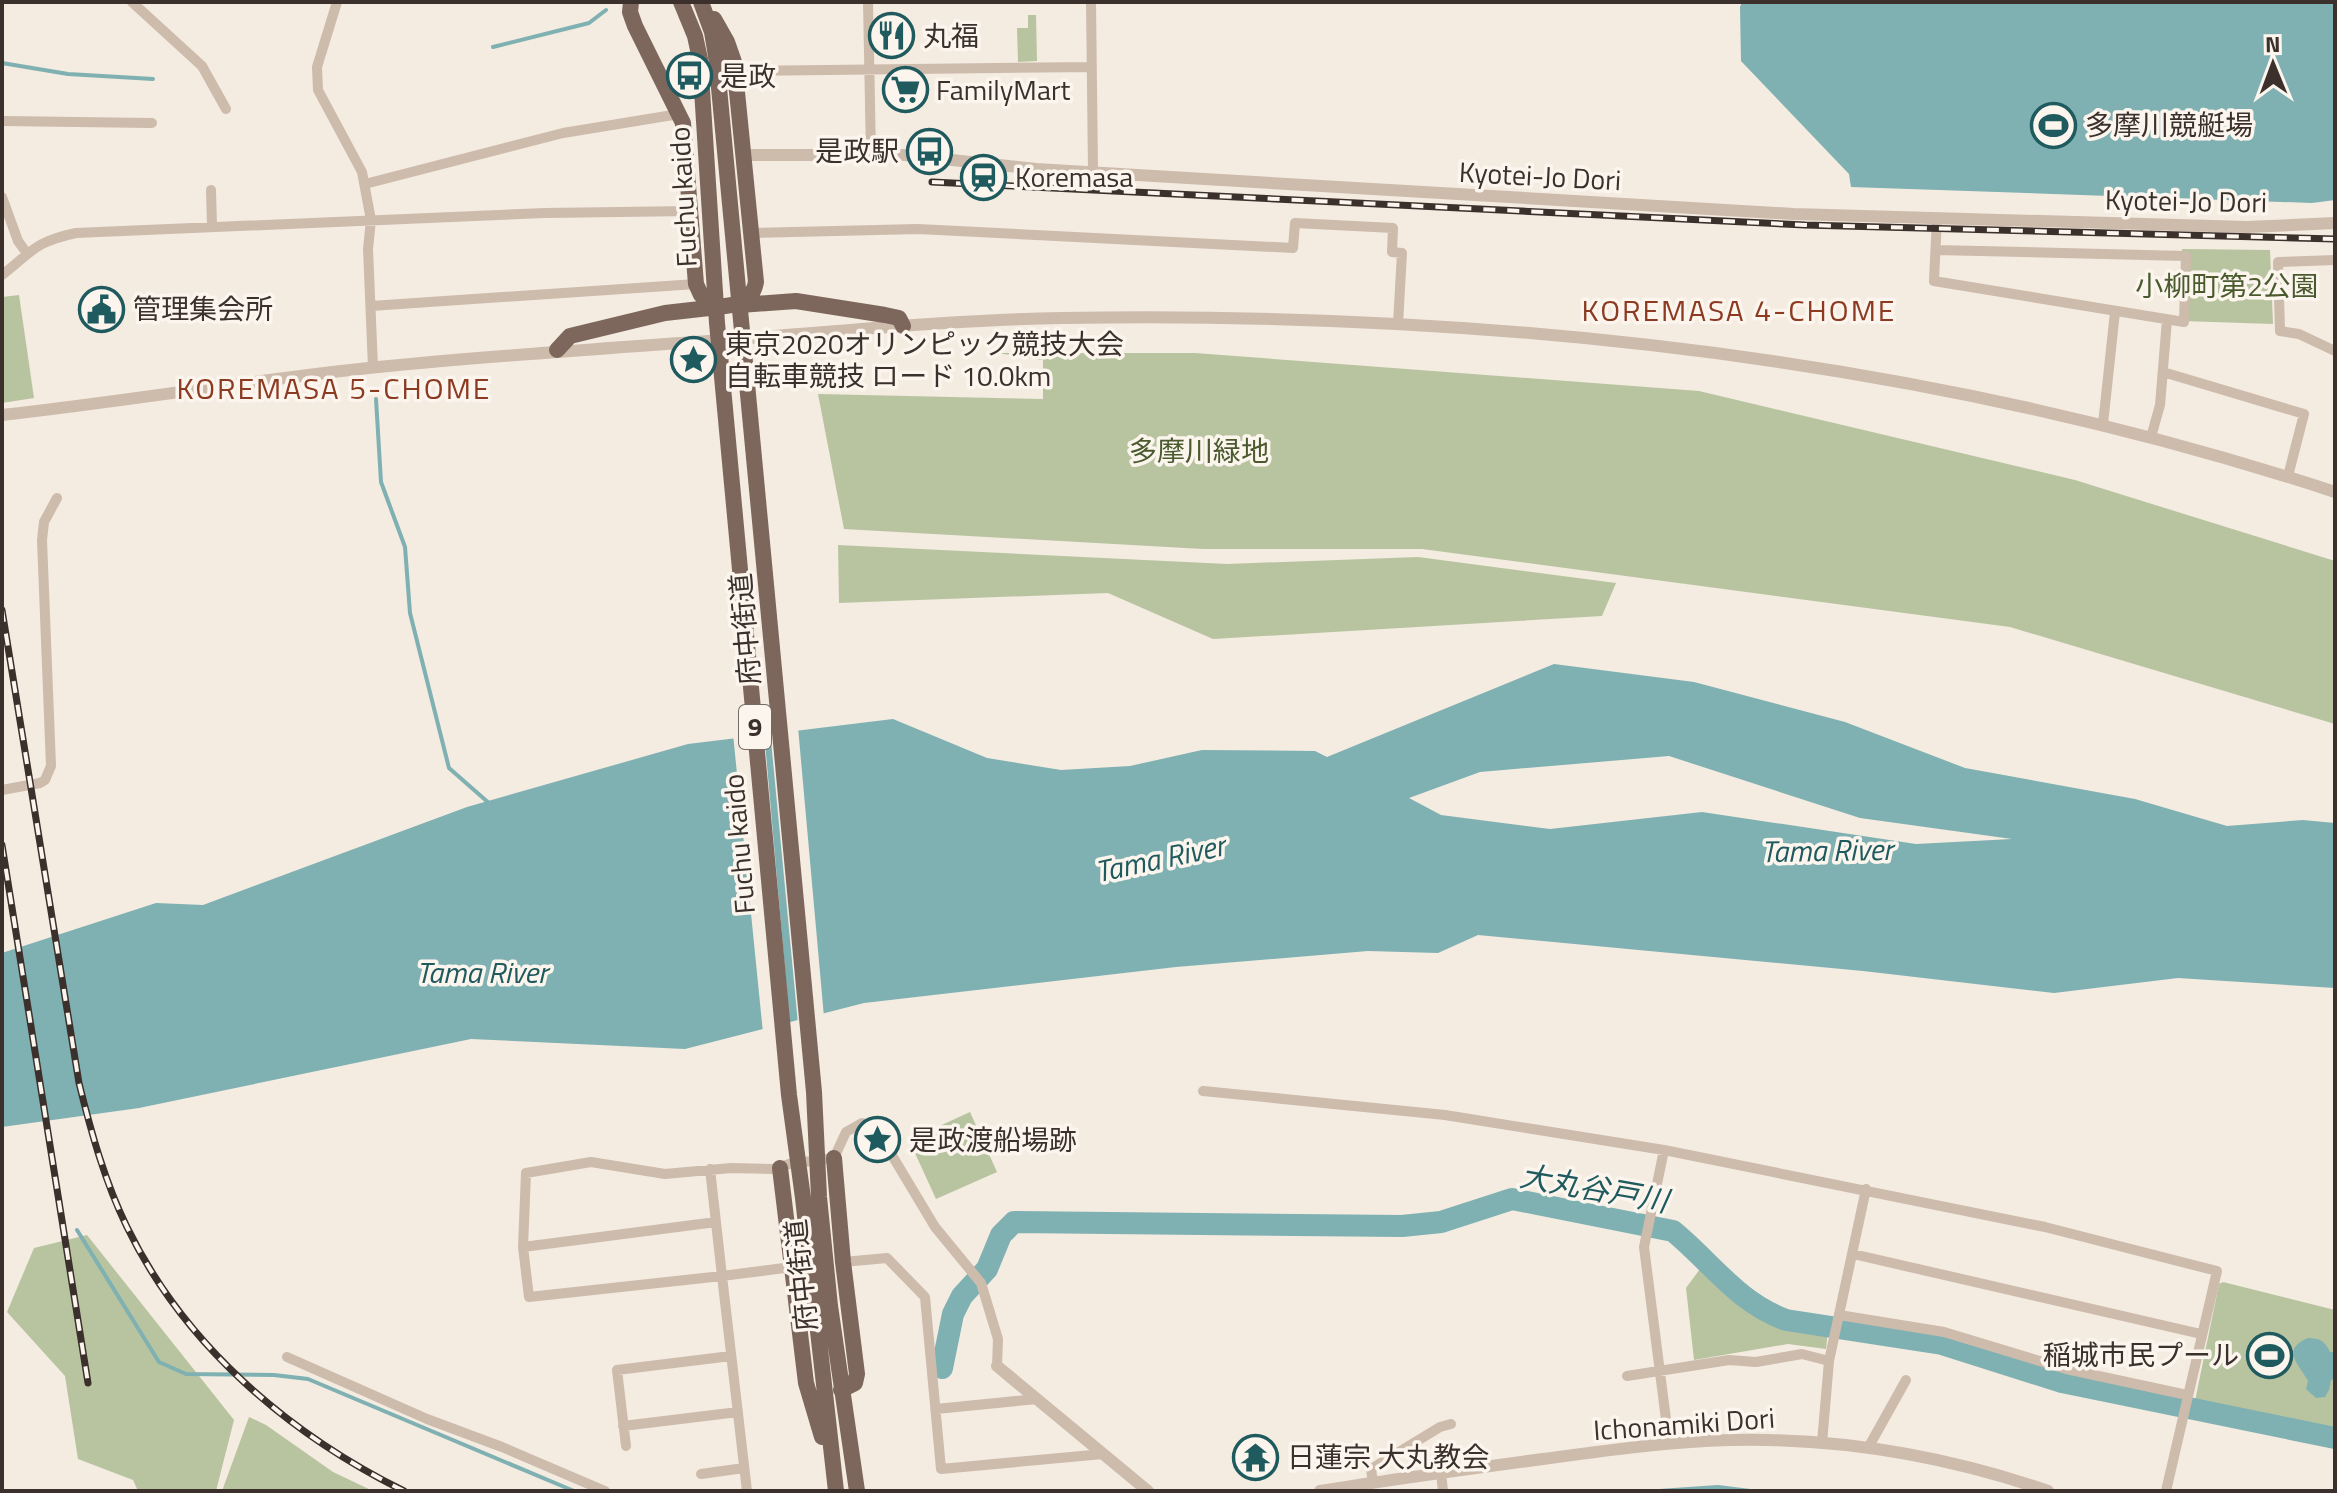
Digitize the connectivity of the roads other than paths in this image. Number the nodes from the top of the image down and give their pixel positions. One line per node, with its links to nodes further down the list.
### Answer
1 (132, 2): 11 (street)
2 (337, 2): 18 (street)
3 (631, 2): 12 (main road)
4 (681, 2): 37 (main road, Fuchu kaido / 9)
5 (868, 2): 9 (street)
6 (1091, 2): 8 (street)
7 (702, 4): 10 (main road); 35 (main road, 府中街道 / 9)
8 (1092, 67): 9 (street); 17 (street)
9 (870, 69): 10 (street); 16 (street)
10 (735, 71): 15 (main road)
11 (226, 109)
12 (679, 114): 18 (street); 21 (main road)
13 (2, 121): 14 (street)
14 (152, 123)
15 (742, 155): 16 (street, Kyotei-Jo Dori); 26 (main road)
16 (871, 155): 17 (street, Kyotei-Jo Dori)
17 (1093, 171): 22 (street, Kyotei-Jo Dori)
18 (365, 184): 23 (street)
19 (211, 190): 25 (street)
20 (2, 197): 28 (street)
21 (692, 211): 23 (street); 32 (main road)
22 (1937, 218): 24 (street, Kyotei-Jo Dori); 27 (street)
23 (371, 220): 25 (street); 34 (street)
24 (2335, 223)
25 (212, 226): 28 (street)
26 (750, 233): 31 (main road); 40 (street)
27 (1936, 250): 38 (street); 39 (street)
28 (26, 252): 30 (street)
29 (2335, 260): 45 (street)
30 (2, 275)
31 (756, 282): 33 (main road); 35 (main road)
32 (699, 289): 34 (street); 36 (main road); 37 (main road)
33 (776, 303): 35 (main road); 41 (main road)
34 (371, 306): 46 (street)
35 (739, 309): 37 (main road); 42 (main road, 府中街道 / 9)
36 (683, 311): 37 (main road); 44 (main road)
37 (717, 311): 43 (main road, Fuchu kaido / 9)
38 (2115, 312): 39 (street); 49 (street)
39 (2167, 320): 47 (street)
40 (1398, 324): 41 (street); 49 (street)
41 (903, 326): 42 (street)
42 (744, 338): 43 (street); 61 (main road, 府中街道 / 9)
43 (719, 340): 44 (street); 61 (main road, Fuchu kaido / 9)
44 (557, 350): 46 (street)
45 (2335, 351)
46 (373, 367): 48 (street)
47 (2163, 372): 50 (street); 51 (street)
48 (2, 415)
49 (2103, 424): 50 (street)
50 (2151, 437): 51 (street)
51 (2288, 476): 52 (street)
52 (2335, 492)
53 (57, 498): 54 (street)
54 (2, 790)
55 (1203, 1091): 56 (street)
56 (1664, 1150): 60 (street); 74 (street)
57 (834, 1158): 58 (street); 65 (main road); 73 (street)
58 (780, 1168): 59 (street); 66 (main road)
59 (710, 1169): 62 (street); 63 (street)
60 (1866, 1189): 64 (street); 69 (street)
61 (811, 1198): 77 (main road, 府中街道 / 9); 93 (main road, Fuchu kaido / 9)
62 (716, 1222): 63 (street); 67 (street)
63 (523, 1247): 67 (street)
64 (1853, 1254): 68 (street); 69 (street)
65 (843, 1262): 77 (main road); 80 (street)
66 (792, 1267): 67 (street); 93 (main road)
67 (722, 1276): 70 (street)
68 (1838, 1317): 72 (street); 78 (street)
69 (2201, 1334): 78 (street)
70 (731, 1356): 81 (street); 83 (street)
71 (287, 1357): 94 (street)
72 (1829, 1361): 74 (street); 85 (street)
73 (997, 1366): 79 (street)
74 (1660, 1372): 75 (street); 84 (street)
75 (1627, 1376)
76 (1906, 1380): 87 (street)
77 (841, 1390): 96 (main road, 府中街道 / 9)
78 (2187, 1398): 101 (street)
79 (1037, 1399): 80 (street); 88 (street)
80 (936, 1409): 88 (street)
81 (738, 1412): 83 (street); 89 (street)
82 (1451, 1424): 92 (street)
83 (623, 1426): 86 (street)
84 (1669, 1443): 85 (street, Ichonamiki Dori); 90 (street, Ichonamiki Dori)
85 (1822, 1443): 87 (street, Ichonamiki Dori)
86 (626, 1446)
87 (1868, 1448): 100 (street, Ichonamiki Dori)
88 (1103, 1454): 97 (street)
89 (744, 1468): 91 (street); 95 (street)
90 (1441, 1473): 92 (street, Ichonamiki Dori); 99 (street)
91 (701, 1474)
92 (1373, 1483): 98 (street, Ichonamiki Dori)
93 (835, 1484)
94 (605, 1491)
95 (747, 1491)
96 (857, 1491)
97 (1148, 1491)
98 (1320, 1491)
99 (1443, 1491)
100 (2048, 1491)
101 (2166, 1491)

